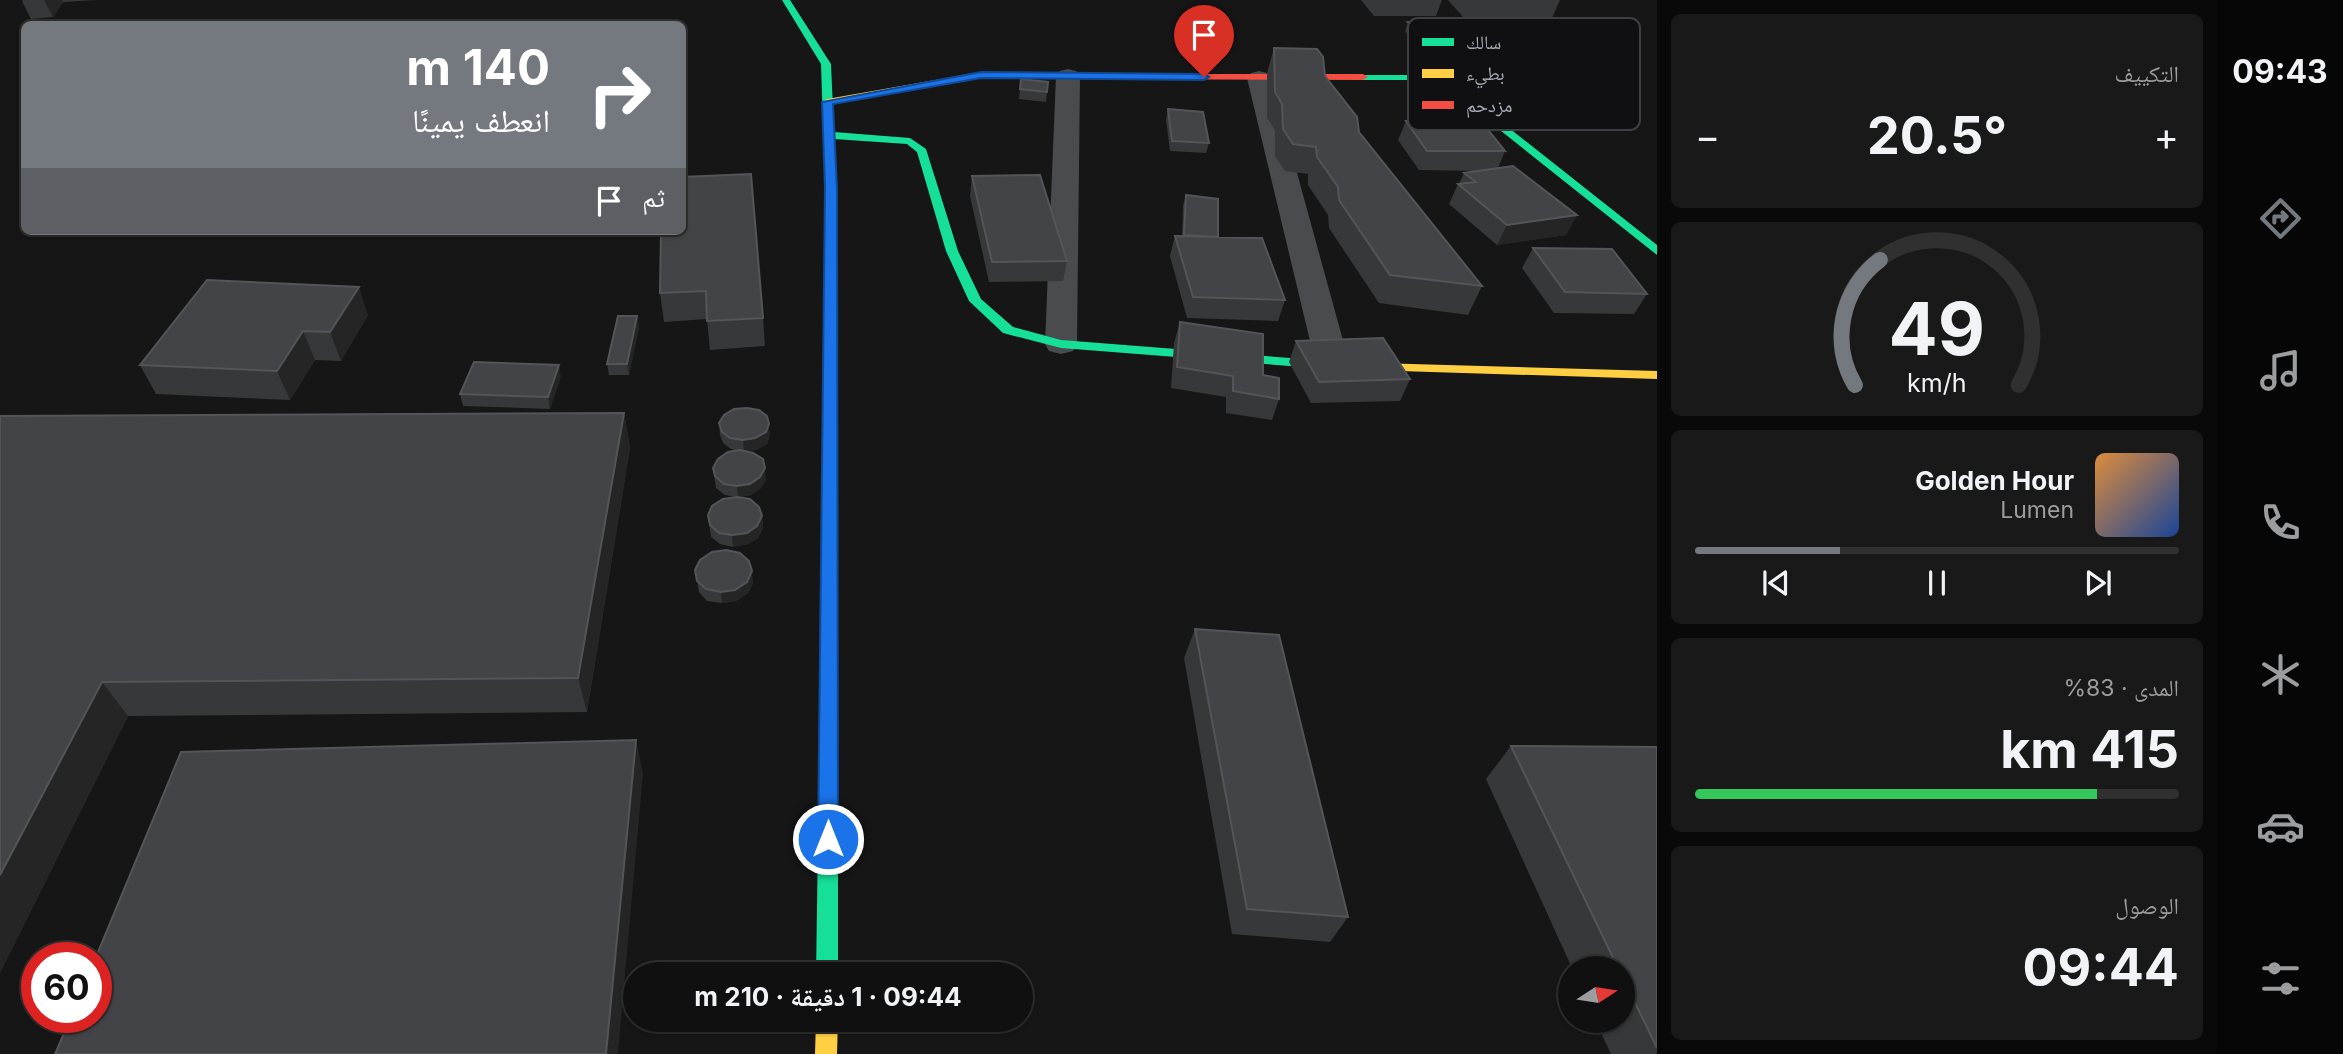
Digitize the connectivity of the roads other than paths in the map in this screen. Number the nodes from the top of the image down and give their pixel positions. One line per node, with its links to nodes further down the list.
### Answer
1 (786, 0): 5 (street)
2 (1068, 76): 3 (street); 5 (street); 9 (street)
3 (1259, 78): 4 (street); 10 (street)
4 (1408, 78)
5 (827, 102): 7 (street)
6 (1505, 130): 8 (street)
7 (829, 135): 9 (street); 12 (street)
8 (1657, 251)
9 (1061, 344): 10 (street)
10 (1333, 366): 11 (street)
11 (1657, 375)
12 (827, 962)
13 (827, 1032): 14 (street)
14 (826, 1054)

